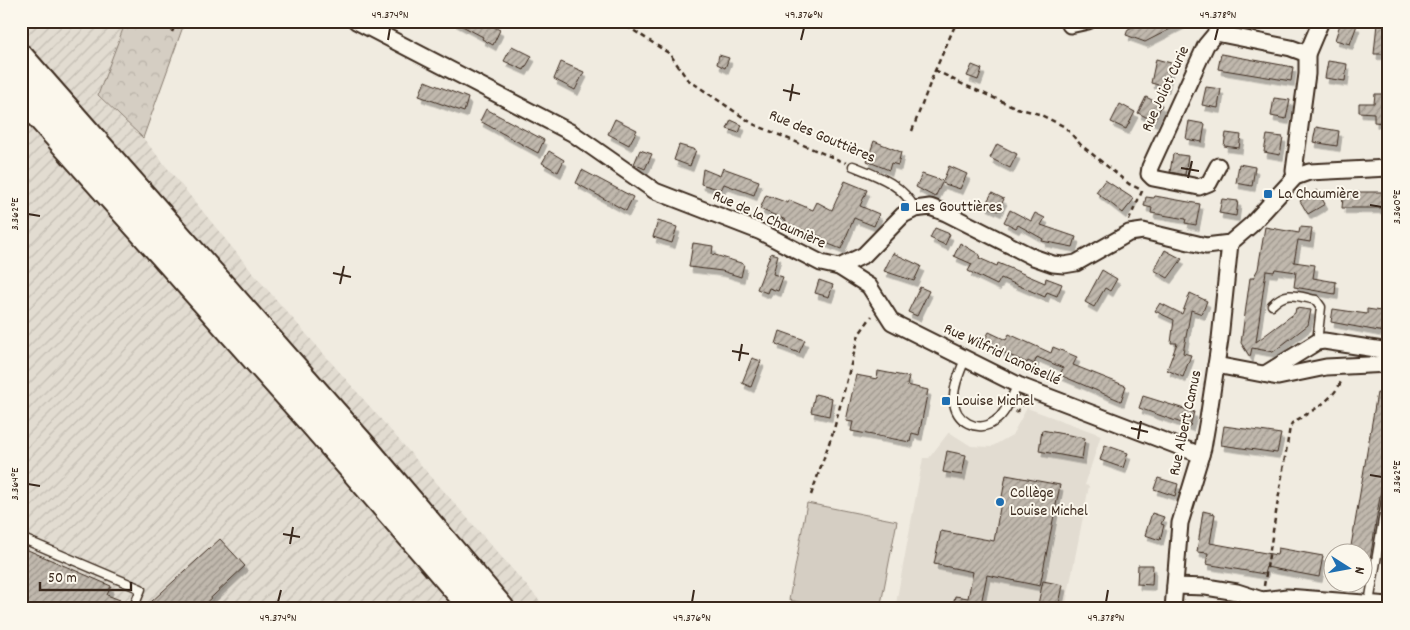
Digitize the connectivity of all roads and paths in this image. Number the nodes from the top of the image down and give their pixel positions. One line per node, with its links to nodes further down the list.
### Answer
1 (177, 21): 10 (path)
2 (356, 21): 11 (street, Rue de la Chaumière)
3 (368, 21): 11 (street, Rue de la Chaumière)
4 (619, 21): 17 (path, Rue des Gouttières)
5 (957, 21): 14 (path)
6 (1088, 21): 8 (street)
7 (1322, 21): 12 (street)
8 (1070, 25)
9 (1217, 27): 12 (street, Rue Joliot Curie); 20 (street, Rue Joliot Curie)
10 (172, 32)
11 (379, 32): 27 (street, Rue de la Chaumière)
12 (1308, 54): 21 (street)
13 (21, 58): 50 (highway)
14 (936, 70): 16 (path); 22 (path)
15 (21, 95): 49 (highway)
16 (912, 131)
17 (853, 166): 23 (lane, Rue des Gouttières)
18 (1218, 166): 20 (street)
19 (1389, 168): 21 (street)
20 (1149, 174): 22 (path)
21 (1295, 177): 25 (street)
22 (1142, 190): 24 (path)
23 (915, 209): 24 (street); 26 (street, Rue de la Chaumière)
24 (1129, 233): 25 (street)
25 (1230, 243): 35 (street, Rue Albert Camus)
26 (864, 255): 27 (street, Rue de la Chaumière); 28 (street)
27 (839, 267): 28 (street)
28 (870, 286): 29 (street, Rue Wilfrid Lanoisellé)
29 (879, 303): 33 (street, Rue Wilfrid Lanoisellé); 42 (path)
30 (1272, 305): 31 (lane)
31 (1314, 344): 32 (street); 37 (street); 38 (street)
32 (1389, 351)
33 (965, 359): 39 (street, Rue Wilfrid Lanoisellé); 39 (lane)
34 (1389, 364): 36 (street)
35 (1216, 365): 38 (street); 40 (street, Rue Albert Camus)
36 (1343, 366): 37 (street); 45 (path)
37 (1326, 367): 38 (street)
38 (1265, 374)
39 (1018, 386): 40 (street, Rue Wilfrid Lanoisellé)
40 (1201, 455): 44 (street, Rue Albert Camus)
41 (1389, 484): 46 (lane)
42 (812, 495)
43 (21, 538): 48 (lane)
44 (1175, 586): 45 (street); 51 (street, Rue Albert Camus)
45 (1262, 600): 46 (street)
46 (1370, 603): 47 (street)
47 (1389, 605)
48 (133, 609)
49 (474, 609)
50 (501, 609)
51 (1173, 609)

